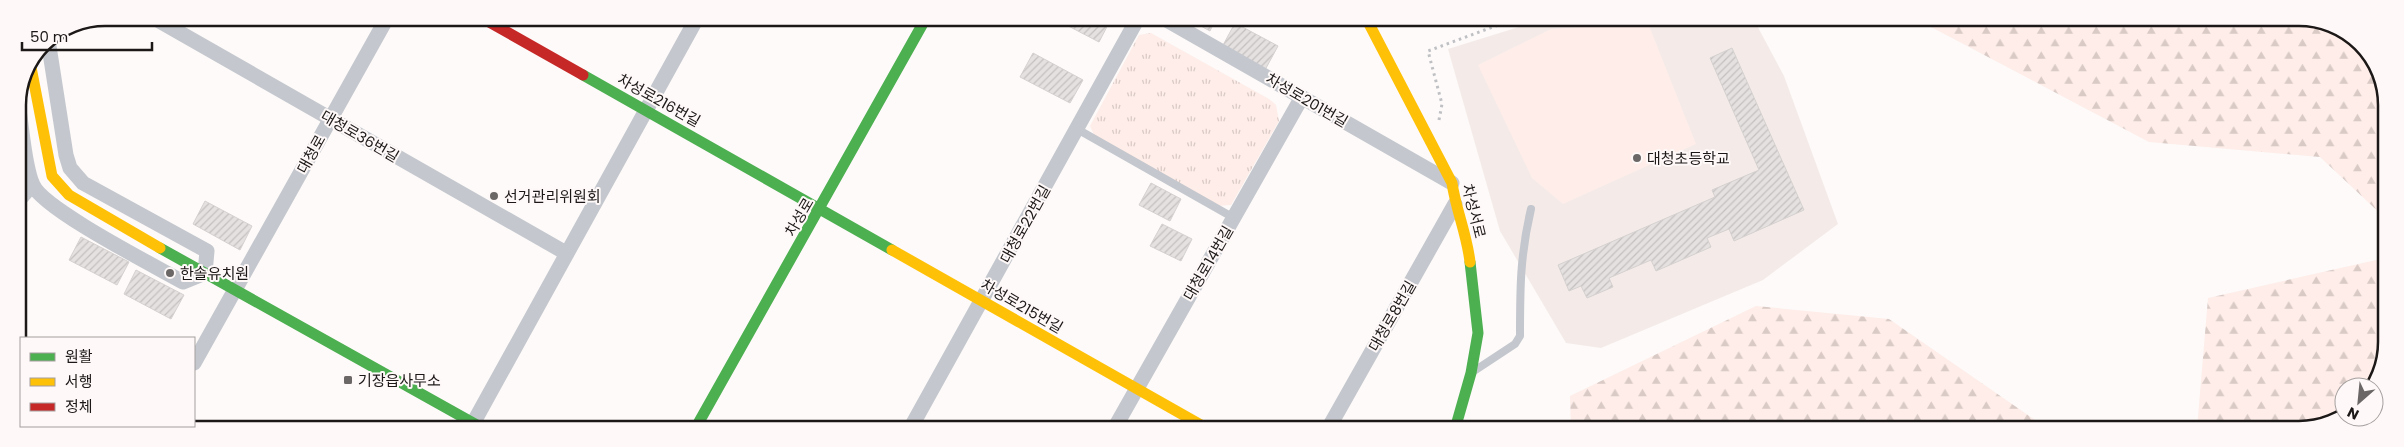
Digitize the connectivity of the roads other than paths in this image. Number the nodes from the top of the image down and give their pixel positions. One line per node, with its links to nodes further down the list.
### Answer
1 (168, 26): 13 (street, 대청로36번길)
2 (383, 26): 13 (street, 대청로)
3 (496, 26): 12 (street, 차성로216번길)
4 (693, 26): 12 (street)
5 (922, 26): 20 (street, 차성로)
6 (1134, 26): 14 (street, 대청로22번길)
7 (1177, 26): 11 (street, 차성로201번길)
8 (1370, 26): 16 (street, 차성서로)
9 (49, 49): 24 (street)
10 (32, 74): 24 (street)
11 (1302, 97): 16 (street, 차성로201번길); 22 (street, 대청로14번길)
12 (646, 110): 20 (street, 차성로216번길); 23 (street)
13 (330, 120): 23 (street, 대청로36번길); 25 (street, 대청로)
14 (1077, 130): 22 (lane); 26 (street, 대청로22번길)
15 (26, 149): 17 (street)
16 (1452, 183): 19 (street, 차성서로)
17 (32, 185): 18 (street); 24 (street)
18 (26, 192)
19 (1456, 204): 28 (street, 차성서로); 36 (street, 대청로8번길)
20 (821, 208): 26 (street, 차성로215번길); 32 (street, 차성로)
21 (1531, 210): 28 (lane)
22 (1234, 218): 29 (street, 대청로14번길)
23 (566, 253): 31 (street)
24 (206, 273): 25 (street)
25 (235, 290): 27 (street, 대청로); 30 (street)
26 (982, 300): 29 (street, 차성로215번길); 33 (street, 대청로22번길)
27 (195, 361)
28 (1471, 373): 37 (street, 차성서로)
29 (1137, 389): 34 (street, 대청로14번길); 35 (street, 차성로215번길)
30 (464, 421)
31 (478, 421)
32 (699, 421)
33 (914, 421)
34 (1119, 421)
35 (1194, 421)
36 (1333, 421)
37 (1457, 421)

